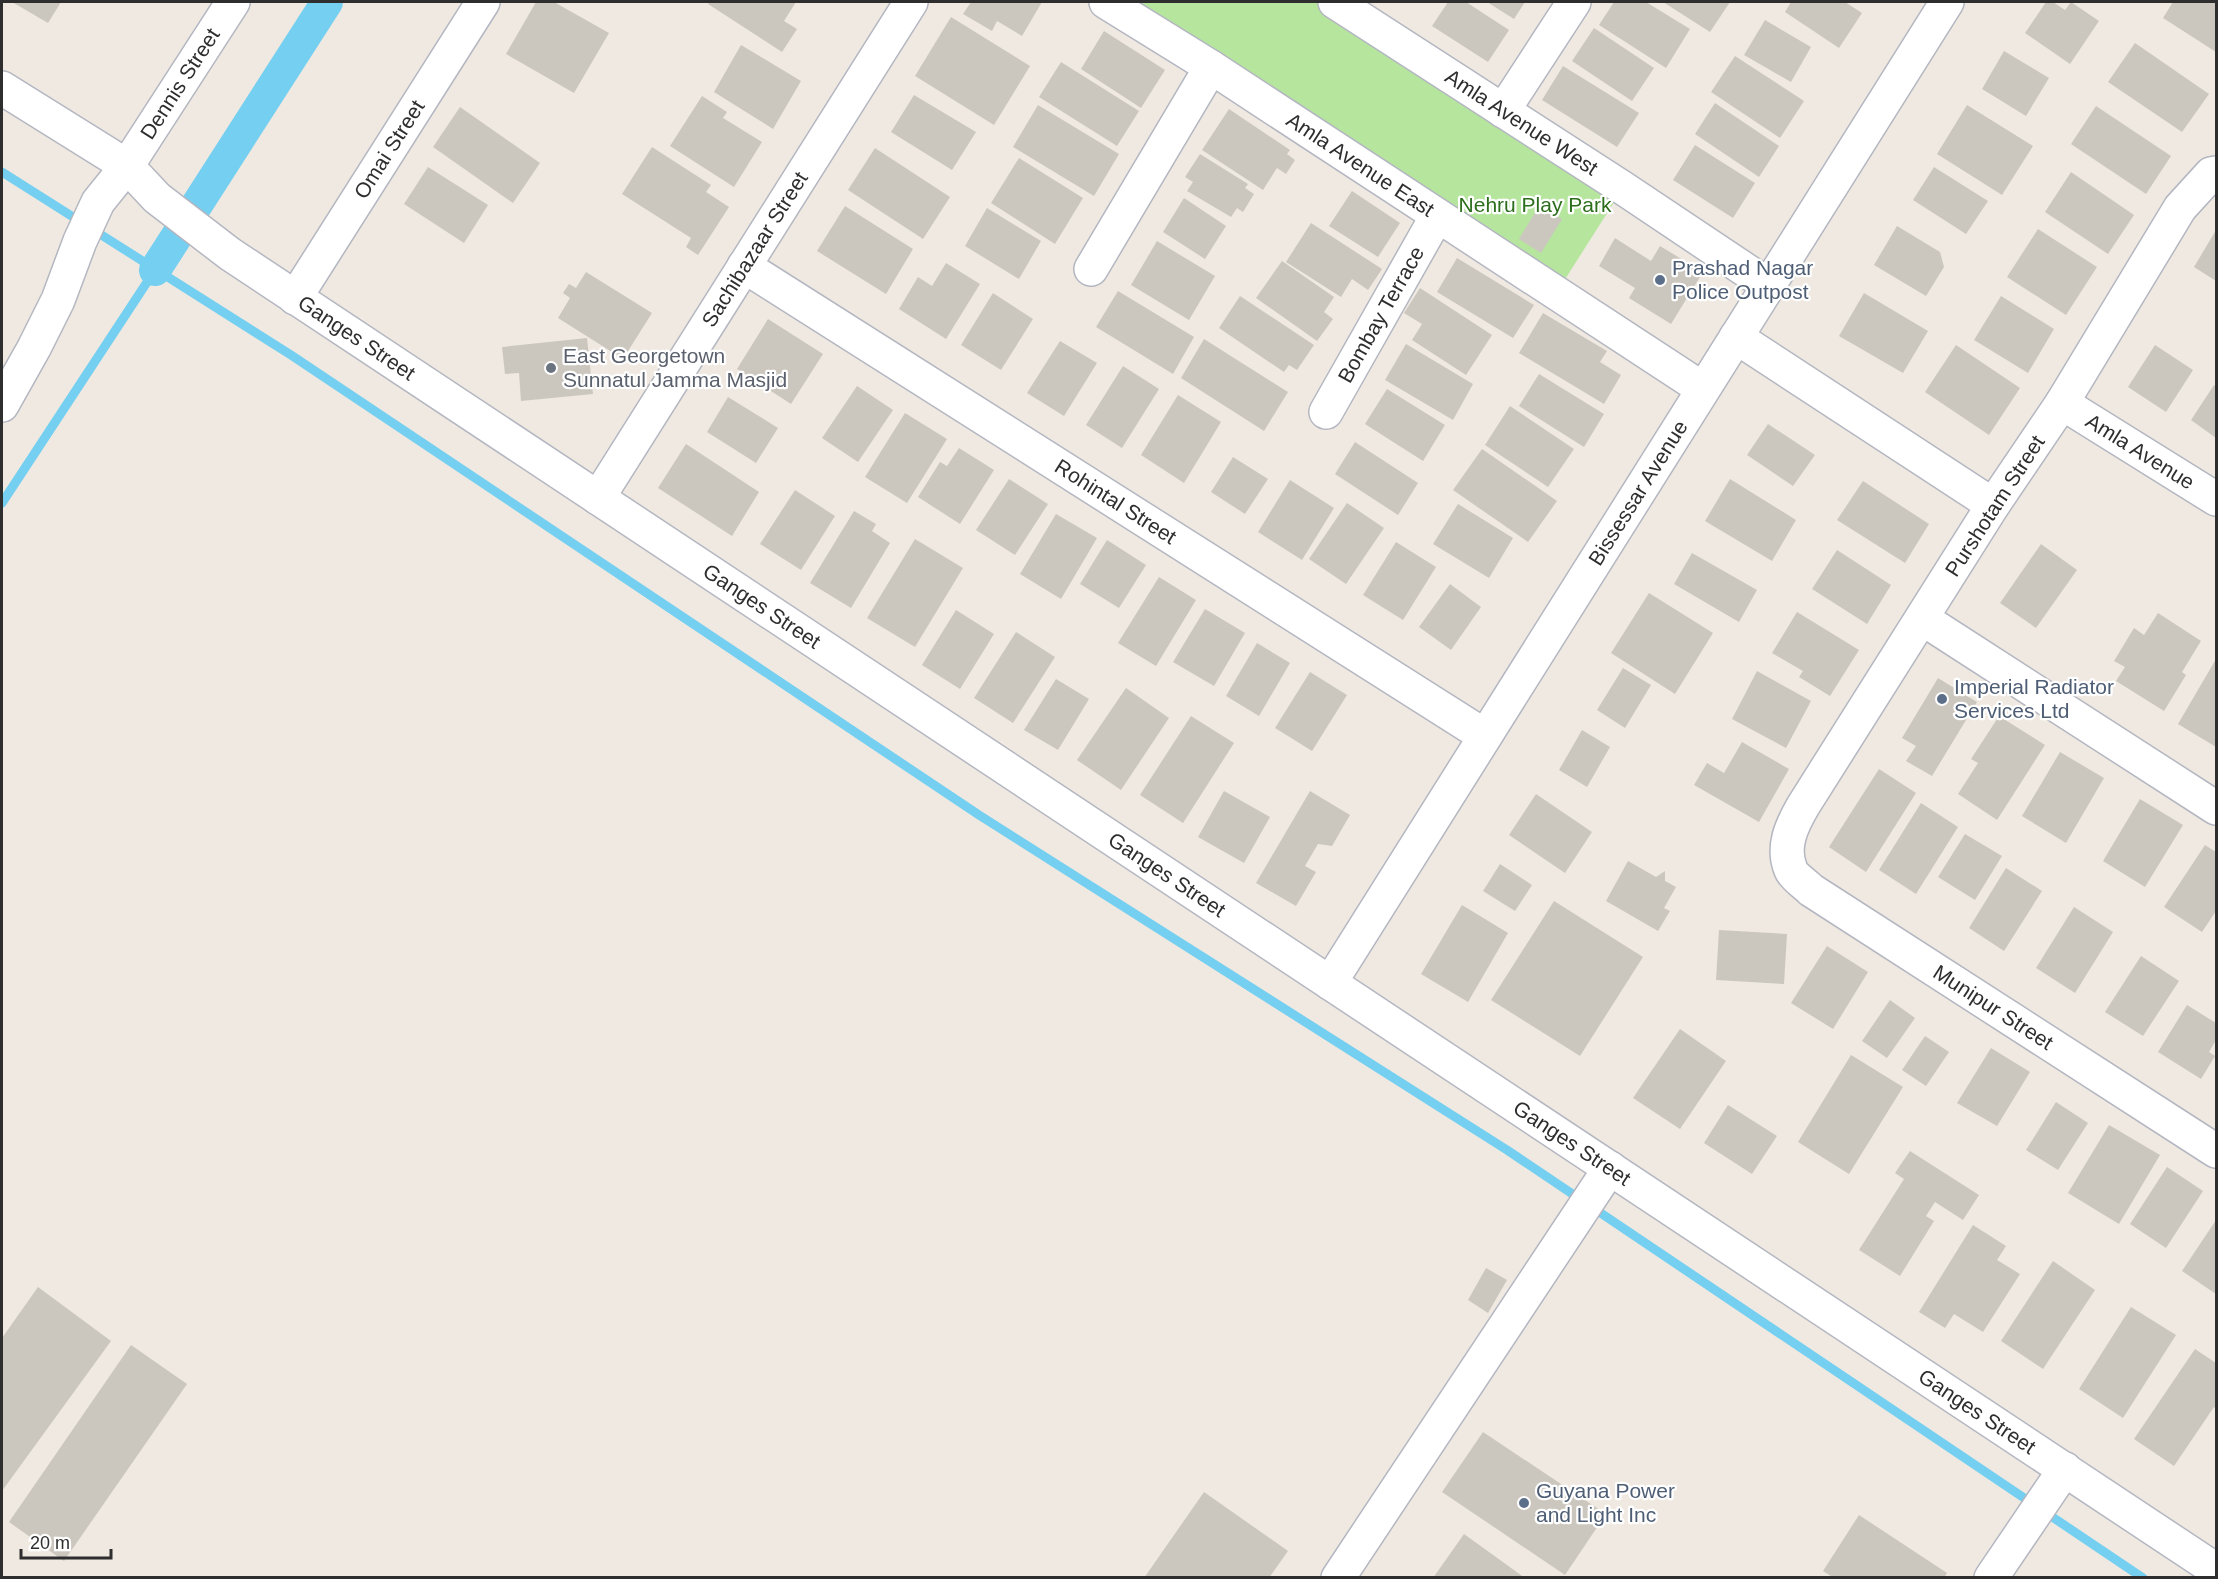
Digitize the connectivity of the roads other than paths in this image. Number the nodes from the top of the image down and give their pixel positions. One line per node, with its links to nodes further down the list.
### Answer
1 (233, 2): 11 (street, Dennis Street)
2 (483, 2): 17 (street, Omai Street)
3 (911, 2): 14 (street, Sachibazaar Street)
4 (1106, 2): 8 (street, Amla Avenue East)
5 (1335, 2): 10 (street, Amla Avenue West)
6 (1574, 2): 10 (street)
7 (1947, 2): 16 (street, Bissessar Avenue)
8 (1211, 67): 13 (street, Amla Avenue East); 15 (street)
9 (2, 88): 11 (street, Ganges Street)
10 (1503, 111): 16 (street, Amla Avenue West)
11 (127, 166): 17 (street, Ganges Street); 21 (street, Dennis Street)
12 (2217, 173): 20 (street, Purshotam Street)
13 (1437, 216): 19 (street, Amla Avenue East); 22 (street, Bombay Terrace)
14 (744, 266): 23 (street, Sachibazaar Street); 27 (street, Rohintal Street)
15 (1091, 269)
16 (1768, 285): 18 (street, Bissessar Avenue)
17 (295, 298): 23 (street, Ganges Street)
18 (1736, 337): 19 (street, Bissessar Avenue); 25 (street)
19 (1703, 389): 27 (street, Bissessar Avenue)
20 (2062, 403): 24 (street, Amla Avenue); 25 (street, Purshotam Street)
21 (2, 405)
22 (1326, 412)
23 (598, 498): 30 (street, Ganges Street)
24 (2217, 499)
25 (1993, 505): 26 (street, Purshotam Street)
26 (1923, 619): 28 (street); 29 (street, Purshotam Street)
27 (1485, 736): 30 (street, Bissessar Avenue)
28 (2217, 808)
29 (1787, 849): 31 (street, Munipur Street)
30 (1330, 983): 32 (street, Ganges Street)
31 (2217, 1151)
32 (1601, 1182): 33 (street, Ganges Street); 35 (street)
33 (2065, 1469): 34 (street, Ganges Street); 36 (street)
34 (2217, 1570)
35 (1338, 1578)
36 (1991, 1578)

